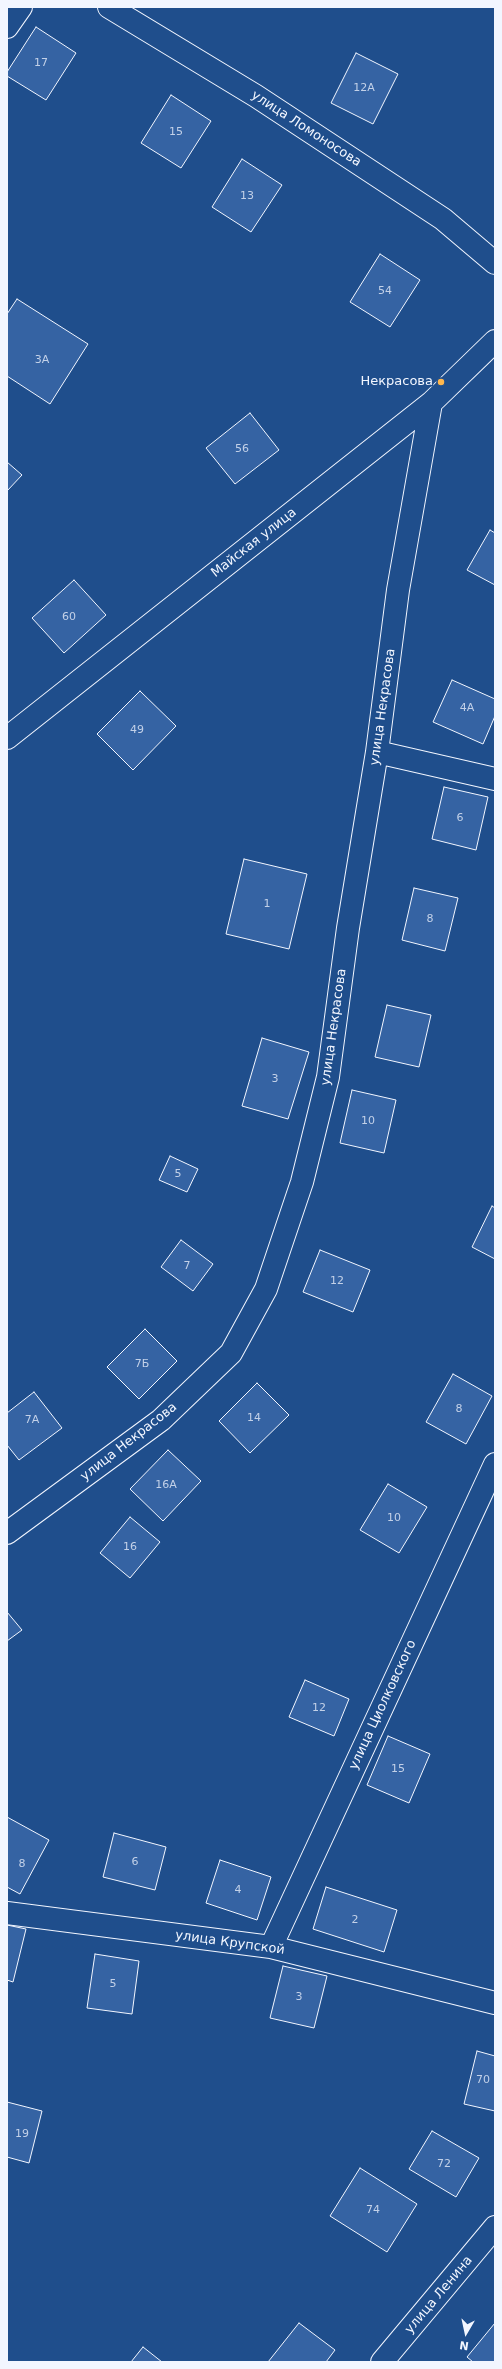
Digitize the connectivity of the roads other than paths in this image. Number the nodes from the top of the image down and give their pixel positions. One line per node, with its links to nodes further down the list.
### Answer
1 (21, 7): 3 (street)
2 (109, 7): 4 (street, улица Ломоносова)
3 (7, 27)
4 (495, 263)
5 (495, 342): 6 (street, Майская улица)
6 (431, 404): 7 (street, Майская улица); 8 (street, улица Некрасова)
7 (7, 738)
8 (377, 752): 9 (street); 11 (street, улица Некрасова)
9 (495, 779)
10 (495, 1464): 13 (street, улица Циолковского)
11 (7, 1533)
12 (7, 1913): 13 (street, улица Крупской)
13 (271, 1947): 14 (street, улица Крупской)
14 (495, 2003)
15 (495, 2227): 16 (street, улица Ленина)
16 (382, 2362)

